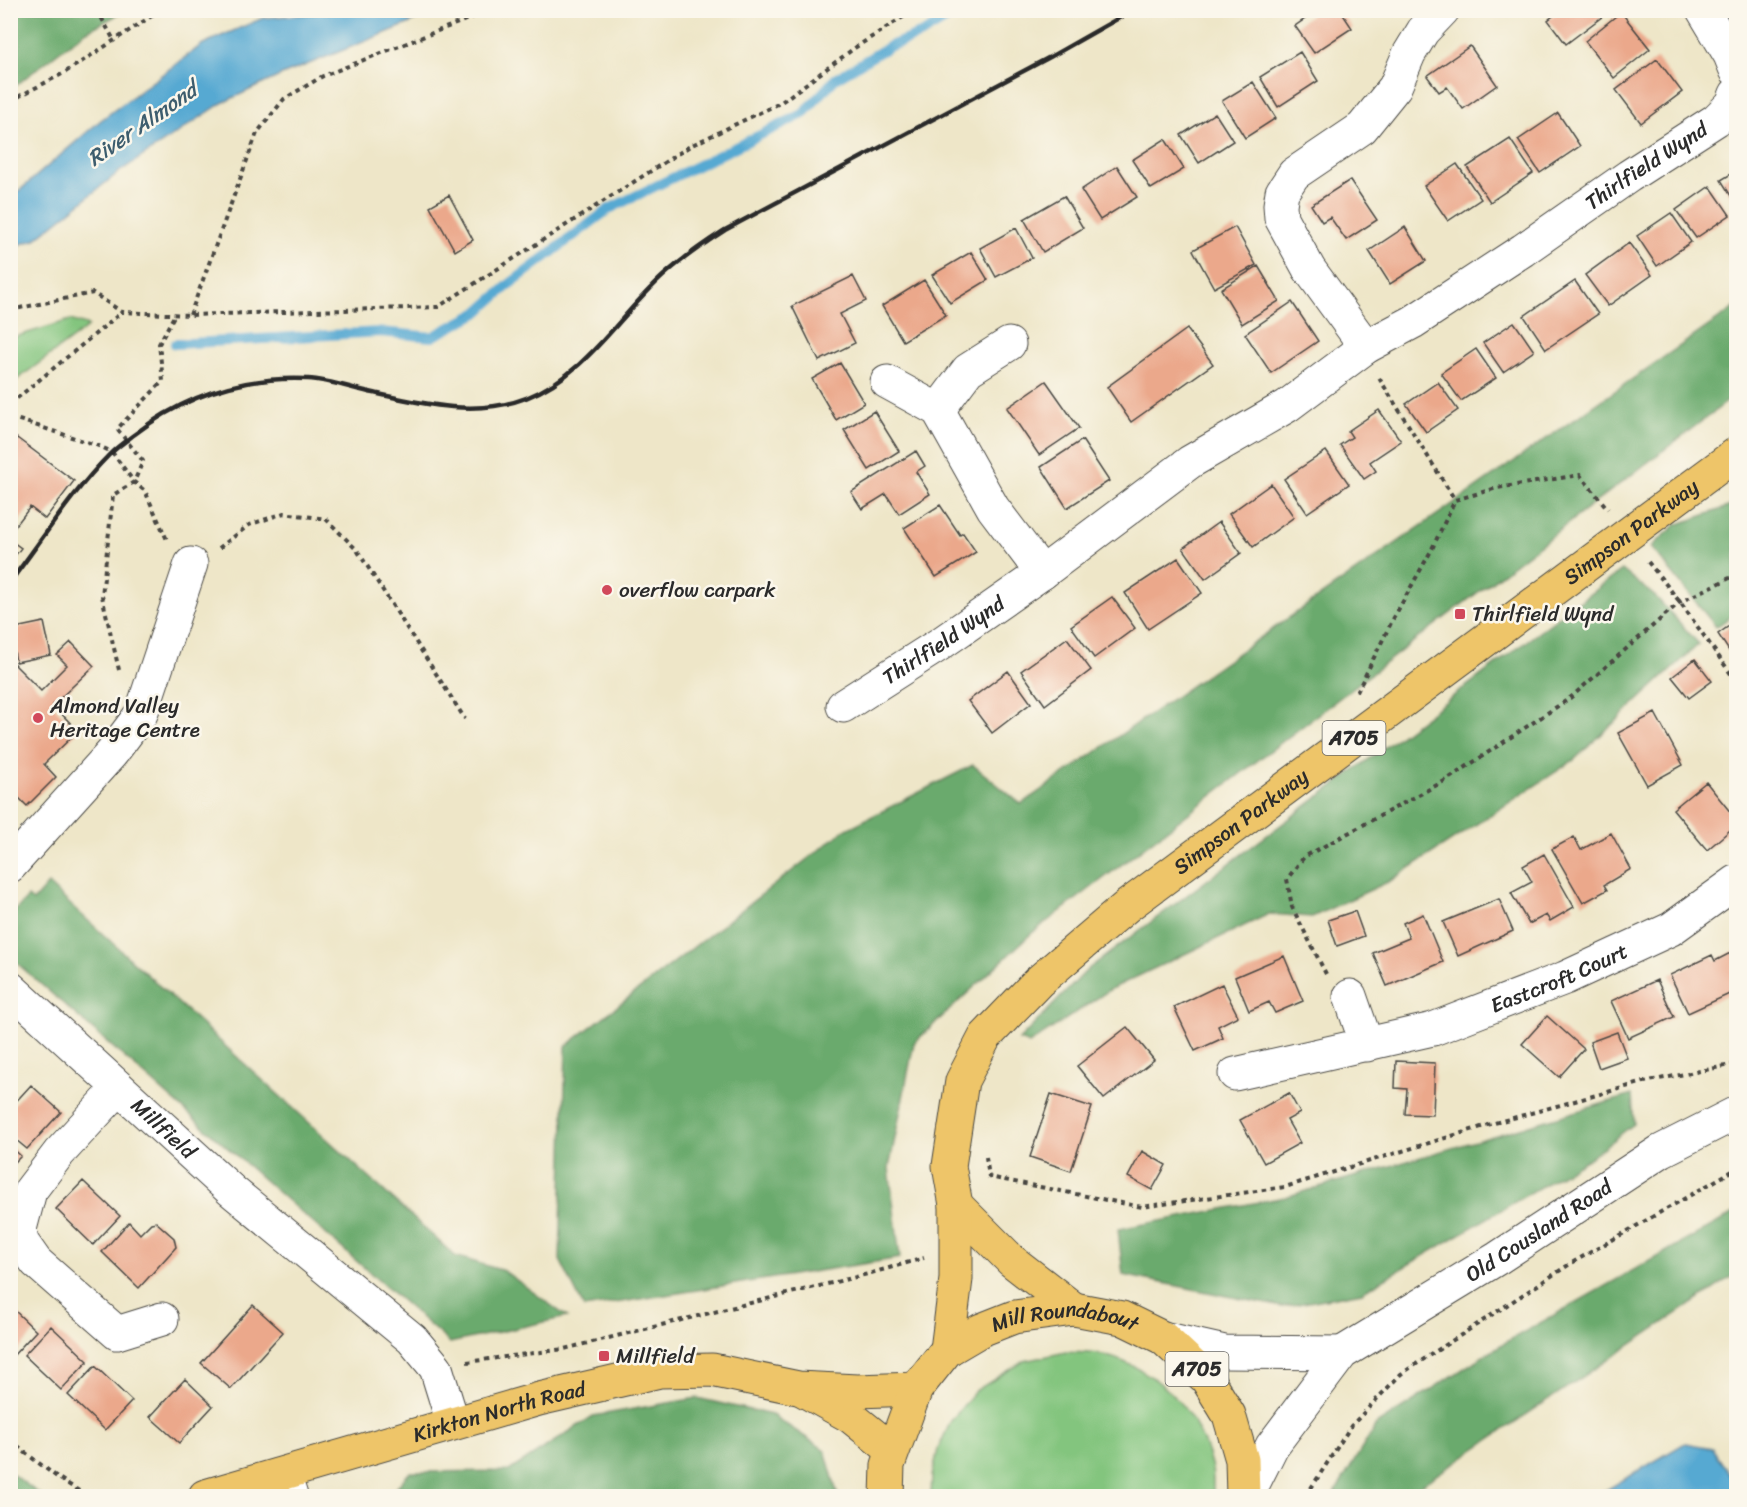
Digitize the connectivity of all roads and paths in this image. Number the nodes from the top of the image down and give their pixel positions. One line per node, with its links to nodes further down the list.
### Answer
1 (97, 10): 7 (path)
2 (161, 10): 7 (path)
3 (491, 10): 14 (path)
4 (914, 10): 14 (path)
5 (1443, 10): 16 (street)
6 (1703, 10): 8 (street)
7 (114, 40): 10 (path)
8 (1737, 70)
9 (1737, 94): 16 (street, Thirlfield Wynd)
10 (10, 101)
11 (10, 310): 12 (path)
12 (122, 312): 13 (path); 18 (path)
13 (175, 314): 14 (path); 22 (path)
14 (190, 315)
15 (1009, 344): 19 (street)
16 (1366, 347): 23 (path); 27 (street, Thirlfield Wynd)
17 (887, 382): 19 (street)
18 (10, 404)
19 (938, 410): 27 (street)
20 (10, 417): 22 (path)
21 (1737, 454): 46 (main road, Simpson Parkway / A705)
22 (134, 482): 26 (path); 30 (path)
23 (1455, 500): 24 (path); 32 (path)
24 (1612, 514)
25 (1648, 562): 29 (path)
26 (191, 564): 34 (path); 35 (street)
27 (1042, 573): 33 (street, Thirlfield Wynd)
28 (1737, 575): 29 (path)
29 (1680, 602): 31 (path); 38 (path)
30 (121, 677)
31 (1737, 681)
32 (1355, 697)
33 (843, 706)
34 (465, 719)
35 (10, 866)
36 (1737, 882): 39 (street, Eastcroft Court)
37 (10, 988): 42 (street, Millfield)
38 (1350, 996): 39 (street)
39 (1367, 1045): 41 (street, Eastcroft Court)
40 (1737, 1064): 44 (path)
41 (1235, 1074)
42 (118, 1089): 49 (street, Millfield); 53 (street, Millfield)
43 (1737, 1113): 52 (street, Old Cousland Road)
44 (984, 1148)
45 (1737, 1169): 64 (path)
46 (956, 1205): 48 (main road, A705); 51 (main road, Simpson Parkway / A705)
47 (927, 1257): 53 (path)
48 (1074, 1309): 50 (main road, Mill Roundabout / A705); 51 (main road, Mill Roundabout / A705)
49 (162, 1319)
50 (1163, 1338): 52 (street); 63 (main road, Mill Roundabout / A705)
51 (947, 1350): 55 (main road, Mill Roundabout / A705)
52 (1342, 1353): 63 (street, Old Cousland Road)
53 (436, 1368): 56 (street, Millfield)
54 (798, 1388): 55 (main road, Kirkton North Road); 56 (main road, Kirkton North Road); 58 (main road, Kirkton North Road)
55 (916, 1389): 58 (main road, Mill Roundabout / A705)
56 (453, 1423): 59 (main road, Kirkton North Road)
57 (10, 1442): 60 (path)
58 (892, 1450): 62 (main road, Mill Roundabout / A705)
59 (287, 1485): 61 (main road, Kirkton North Road)
60 (87, 1497)
61 (205, 1497)
62 (888, 1497)
63 (1245, 1497)
64 (1306, 1497)

